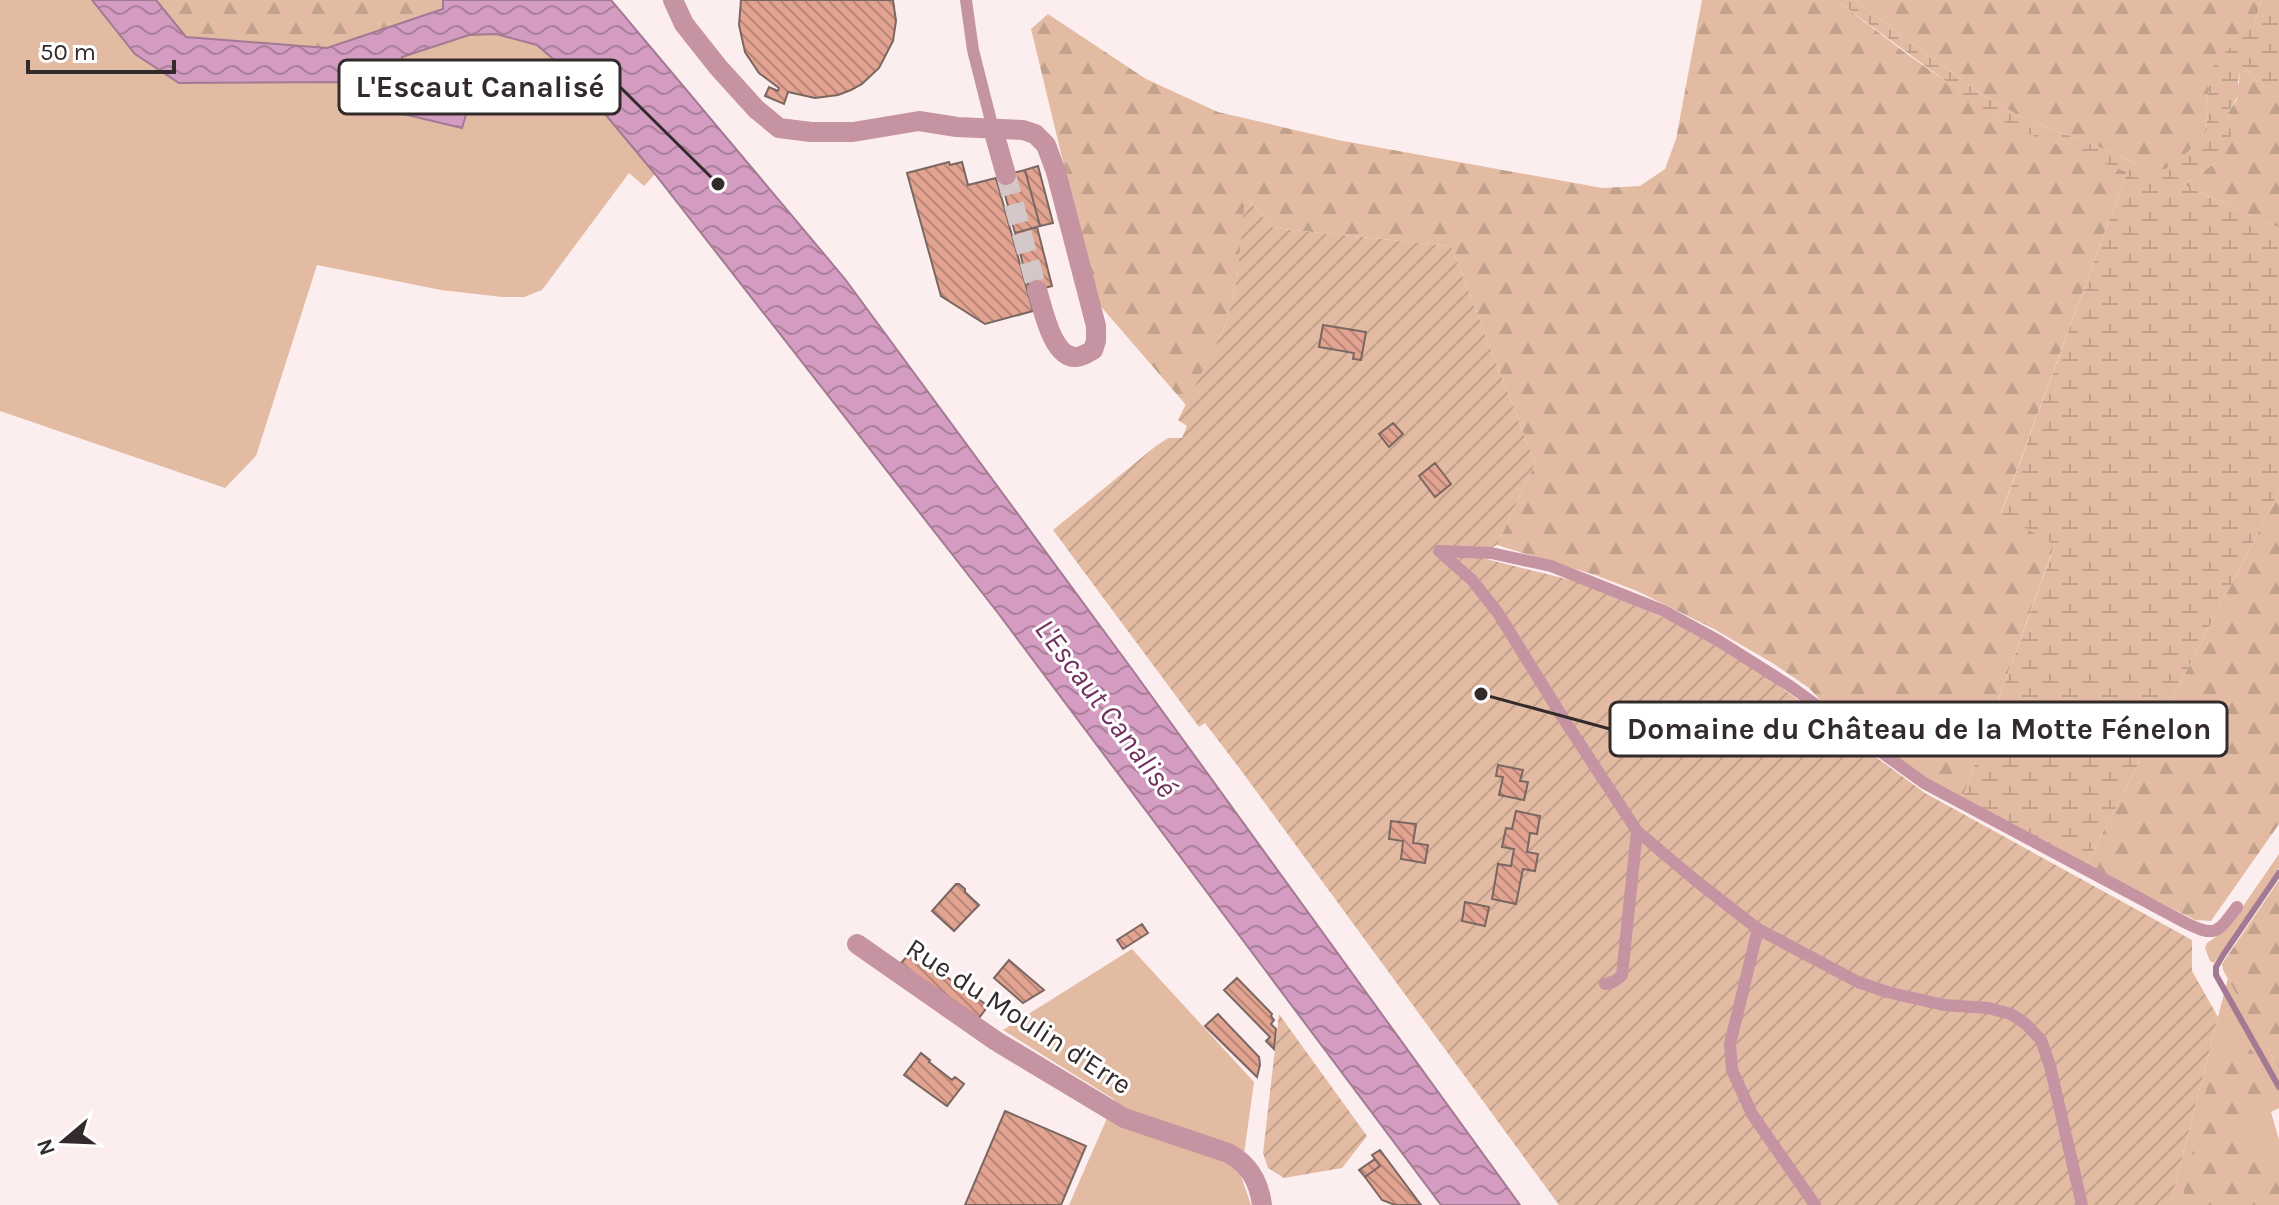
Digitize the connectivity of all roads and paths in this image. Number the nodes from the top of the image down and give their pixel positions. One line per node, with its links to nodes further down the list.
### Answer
1 (673, 0): 3 (street)
2 (966, 0): 3 (lane)
3 (993, 129): 4 (street); 5 (street)
4 (1006, 175)
5 (1037, 290)
6 (1637, 831): 7 (lane); 8 (lane); 10 (lane)
7 (2237, 907)
8 (1758, 929): 12 (lane); 13 (lane)
9 (857, 944): 11 (street, Rue du Moulin d'Erre)
10 (1605, 984)
11 (1262, 1205)
12 (1815, 1205)
13 (2082, 1205)

